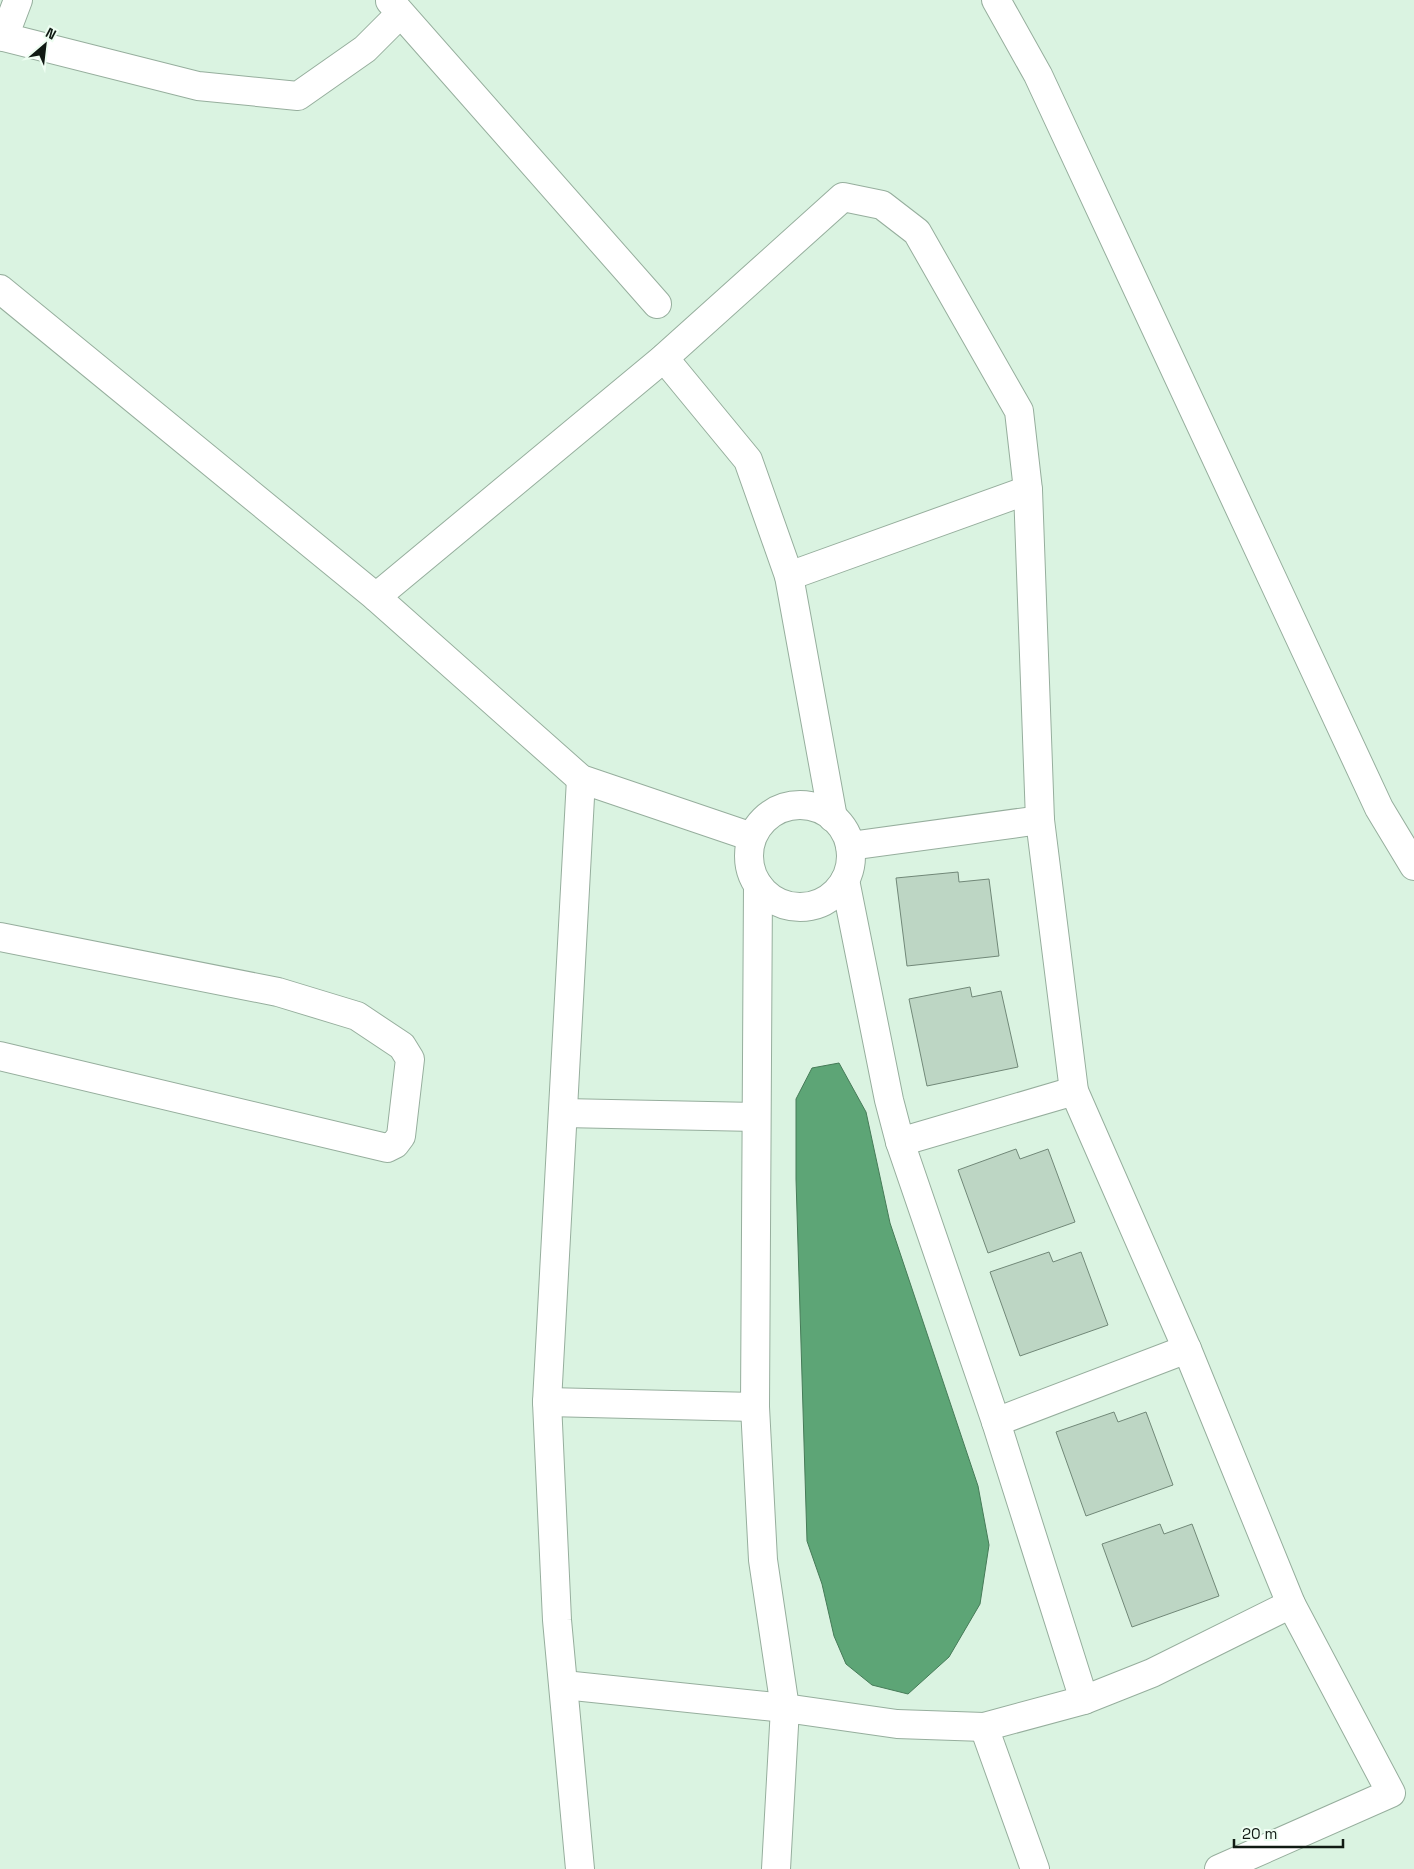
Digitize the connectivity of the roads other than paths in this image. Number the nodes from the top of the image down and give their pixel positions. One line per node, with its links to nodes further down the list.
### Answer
1 (18, 0): 4 (street)
2 (996, 0): 16 (street)
3 (395, 7): 4 (street); 6 (street)
4 (2, 37)
5 (0, 289): 10 (street)
6 (658, 304)
7 (664, 358): 8 (street); 9 (street); 10 (street)
8 (1028, 490): 9 (street); 13 (street)
9 (789, 576): 12 (street)
10 (376, 597): 11 (street)
11 (581, 779): 14 (street); 22 (street)
12 (833, 818): 14 (street); 15 (street)
13 (1040, 820): 15 (street); 21 (street)
14 (752, 837): 18 (street)
15 (850, 846): 17 (street)
16 (1414, 866)
17 (845, 880): 18 (street); 24 (street)
18 (758, 885): 23 (street)
19 (0, 937): 20 (street)
20 (0, 1056)
21 (1074, 1091): 24 (street); 25 (street)
22 (563, 1113): 23 (street); 26 (street)
23 (756, 1117): 27 (street)
24 (900, 1142): 28 (street)
25 (1187, 1349): 28 (street); 29 (street)
26 (547, 1402): 27 (street); 30 (street)
27 (755, 1407): 32 (street)
28 (996, 1422): 31 (street)
29 (1291, 1604): 31 (street); 37 (street)
30 (564, 1685): 32 (street); 34 (street)
31 (1084, 1700): 33 (street)
32 (785, 1708): 33 (street); 35 (street)
33 (984, 1727): 36 (street)
34 (580, 1869)
35 (776, 1869)
36 (1035, 1869)
37 (1219, 1869)

